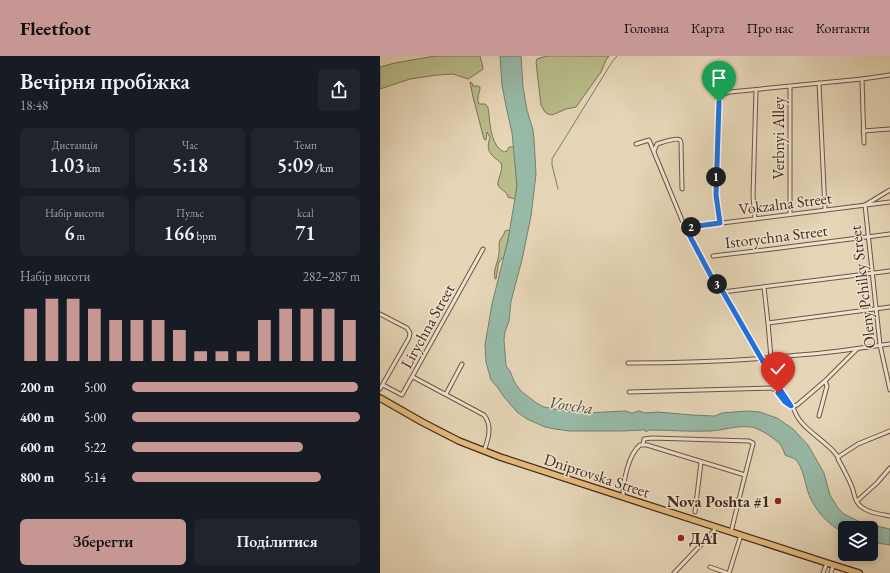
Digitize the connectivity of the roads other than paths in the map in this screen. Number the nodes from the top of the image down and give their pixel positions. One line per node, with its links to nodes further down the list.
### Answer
1 (890, 75): 2 (street)
2 (862, 79): 3 (street); 7 (street)
3 (819, 83): 4 (street); 15 (street)
4 (790, 87): 5 (street); 16 (street, Verbnyi Alley)
5 (756, 90): 17 (street); 18 (street)
6 (890, 129): 7 (street)
7 (863, 131): 8 (street)
8 (864, 143)
9 (636, 144): 10 (street)
10 (654, 151): 11 (street); 19 (street)
11 (682, 189)
12 (890, 190): 14 (street)
13 (890, 202): 14 (street, Vokzalna Street)
14 (865, 205): 15 (street, Vokzalna Street); 21 (street, Oleny Pchilky Street)
15 (825, 210): 16 (street, Vokzalna Street)
16 (790, 214): 17 (street, Vokzalna Street)
17 (755, 219): 18 (street, Vokzalna Street)
18 (720, 223): 19 (street, Vokzalna Street)
19 (684, 225): 27 (street)
20 (890, 234): 21 (street, Istorychna Street)
21 (868, 236): 23 (street, Istorychna Street); 25 (street, Oleny Pchilky Street)
22 (483, 249): 39 (street, Lirychna Street)
23 (713, 256)
24 (890, 271): 25 (street)
25 (873, 273): 26 (street); 29 (street, Oleny Pchilky Street)
26 (764, 287): 27 (street); 31 (street)
27 (723, 292): 35 (street)
28 (890, 307): 29 (street)
29 (876, 309): 31 (street); 33 (street, Oleny Pchilky Street)
30 (380, 314): 41 (street)
31 (768, 323): 36 (street)
32 (890, 344): 33 (street)
33 (880, 345): 34 (street); 42 (street, Oleny Pchilky Street)
34 (857, 349): 36 (street); 40 (street)
35 (762, 358): 36 (street); 37 (street); 47 (street)
36 (771, 358)
37 (628, 363)
38 (462, 364): 45 (street)
39 (413, 377): 41 (street, Lirychna Street); 45 (street)
40 (825, 381): 47 (street); 48 (street)
41 (383, 386): 43 (street)
42 (890, 389)
43 (380, 390)
44 (629, 392): 47 (street)
45 (446, 394): 51 (street)
46 (380, 398): 51 (highway, Dniprovska Street)
47 (792, 406): 52 (street)
48 (819, 416)
49 (890, 431): 52 (street)
50 (641, 444): 53 (street); 55 (street); 56 (street)
51 (484, 451): 56 (highway, Dniprovska Street)
52 (838, 457): 57 (street)
53 (701, 462): 55 (street); 58 (street)
54 (890, 468): 57 (street)
55 (744, 475): 61 (street)
56 (624, 497): 60 (highway, Dniprovska Street)
57 (857, 501): 59 (street)
58 (695, 512)
59 (890, 516)
60 (715, 527): 61 (highway, Dniprovska Street); 66 (street)
61 (731, 532): 62 (highway, Dniprovska Street)
62 (741, 535): 63 (highway, Dniprovska Street); 67 (street)
63 (826, 564): 64 (highway, Dniprovska Street); 68 (street)
64 (833, 566): 69 (street); 70 (highway, Dniprovska Street)
65 (710, 567): 67 (street)
66 (674, 573)
67 (728, 573)
68 (823, 573)
69 (831, 573)
70 (859, 573)

